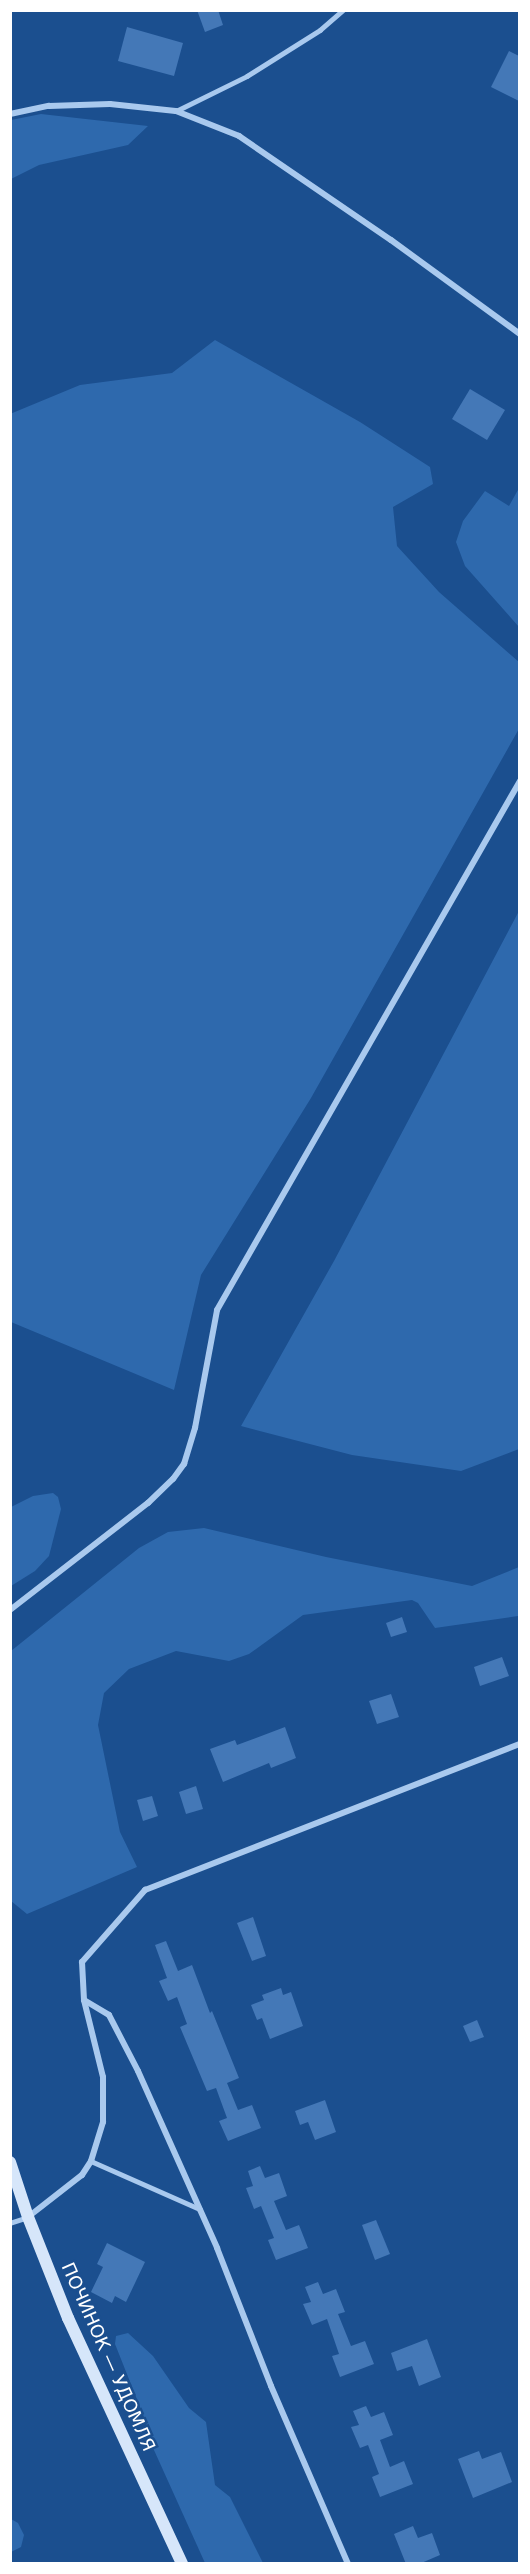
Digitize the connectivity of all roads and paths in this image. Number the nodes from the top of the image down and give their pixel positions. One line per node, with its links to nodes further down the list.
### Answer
1 (343, 10): 2 (lane)
2 (176, 111): 3 (street); 4 (street)
3 (10, 114)
4 (519, 334)
5 (519, 781): 6 (street)
6 (10, 1610)
7 (519, 1744): 8 (street)
8 (84, 2000): 10 (street); 11 (street)
9 (10, 2162): 12 (main road, ПОЧИНОК — УДОМЛЯ)
10 (91, 2162): 11 (lane); 12 (street)
11 (200, 2209): 15 (street)
12 (28, 2217): 13 (lane); 14 (main road, ПОЧИНОК — УДОМЛЯ)
13 (10, 2223)
14 (182, 2564)
15 (348, 2564)

